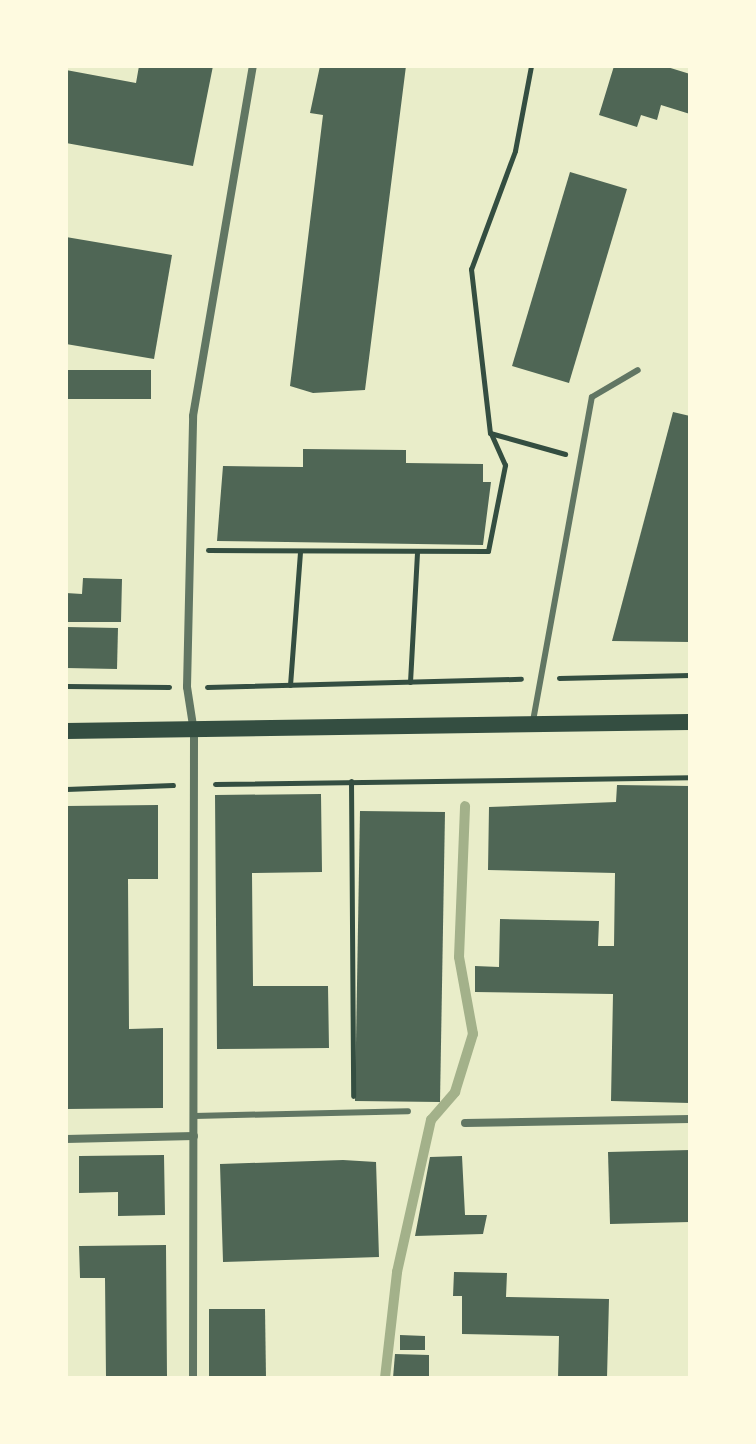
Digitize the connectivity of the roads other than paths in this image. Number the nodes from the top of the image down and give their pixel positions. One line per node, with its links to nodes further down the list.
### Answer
1 (253, 66): 6 (street)
2 (638, 370): 4 (lane)
3 (690, 722): 4 (main road)
4 (532, 725): 6 (main road)
5 (66, 731): 6 (main road)
6 (194, 732): 8 (street)
7 (408, 1111): 8 (lane)
8 (194, 1116): 11 (street)
9 (690, 1119): 10 (street)
10 (465, 1123)
11 (194, 1136): 12 (street); 13 (street)
12 (66, 1139)
13 (193, 1378)

